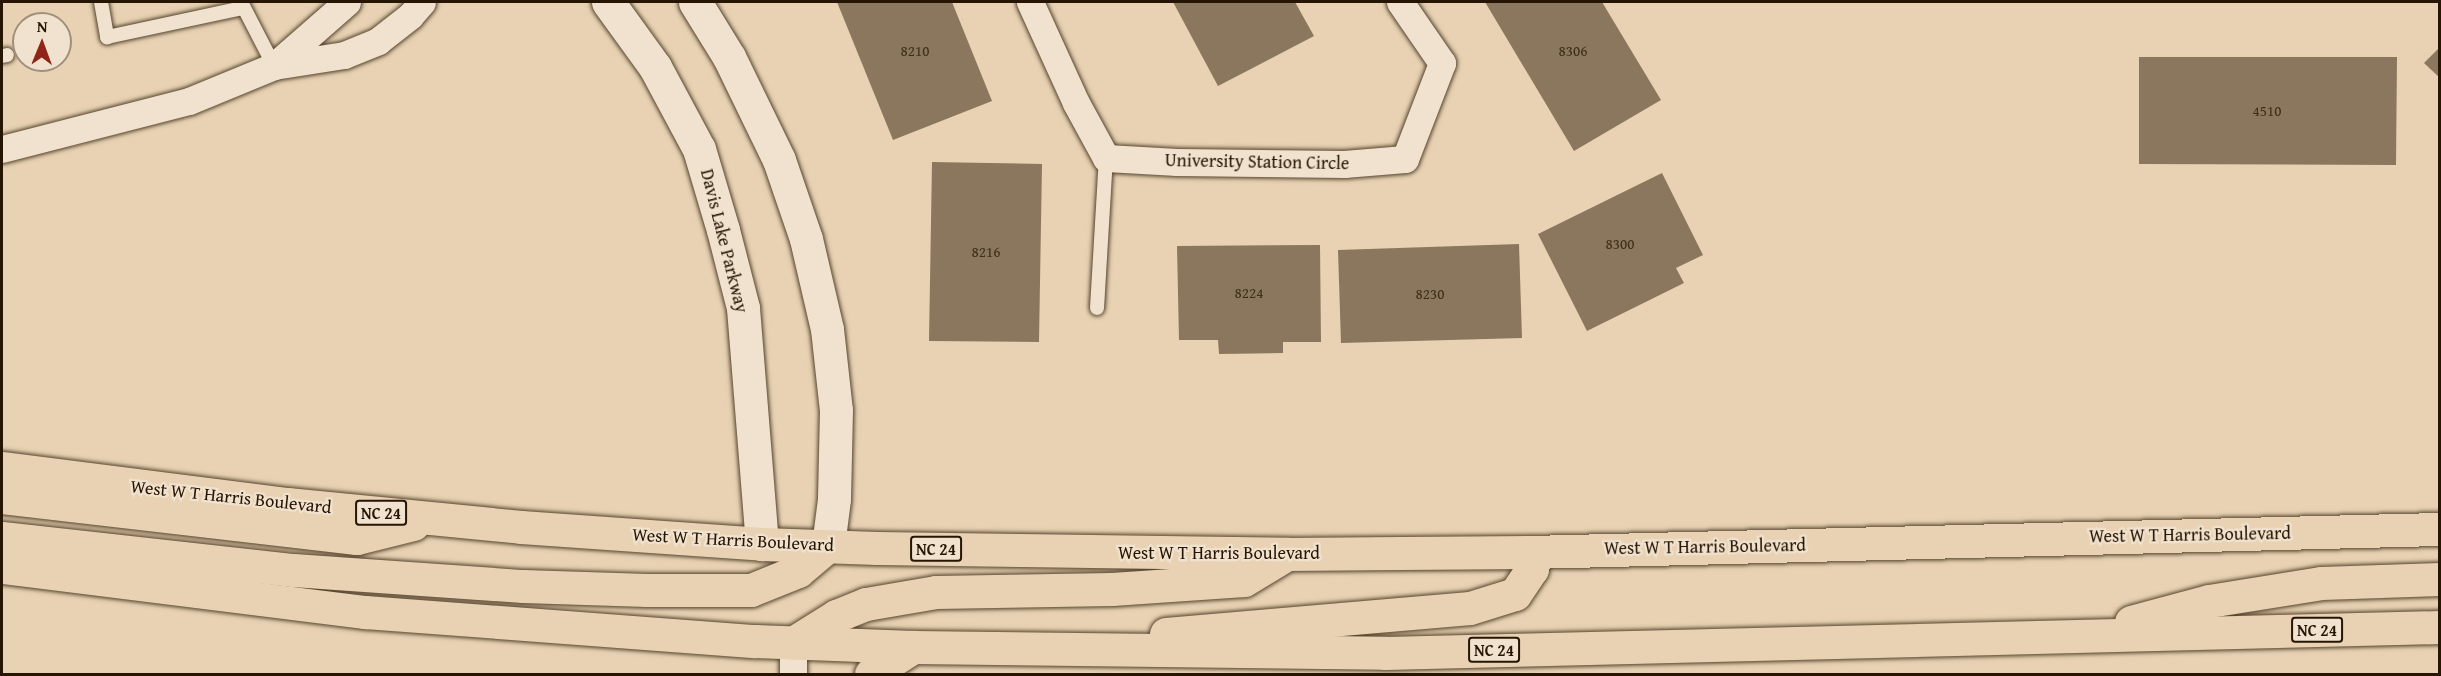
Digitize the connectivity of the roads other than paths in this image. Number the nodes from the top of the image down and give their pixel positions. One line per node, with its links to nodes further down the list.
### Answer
1 (100, 2): 8 (lane)
2 (347, 2): 9 (street)
3 (422, 2): 9 (street)
4 (608, 2): 18 (street, Davis Lake Parkway)
5 (695, 2): 19 (street)
6 (1030, 2): 11 (street)
7 (1400, 2): 11 (street, University Station Circle)
8 (242, 5): 9 (lane)
9 (274, 66): 10 (street)
10 (2, 149)
11 (1106, 158): 12 (lane)
12 (1097, 309)
13 (2, 468): 15 (main road, West W T Harris Boulevard / NC 24)
14 (2, 497): 15 (main road)
15 (435, 518): 18 (main road, West W T Harris Boulevard / NC 24)
16 (2439, 529): 20 (main road, West W T Harris Boulevard / NC 24)
17 (2, 538): 19 (main road)
18 (762, 544): 19 (main road, West W T Harris Boulevard / NC 24)
19 (828, 546): 21 (main road, West W T Harris Boulevard / NC 24)
20 (1530, 552): 21 (main road, West W T Harris Boulevard / NC 24); 27 (main road)
21 (1287, 554): 28 (main road)
22 (2, 567): 28 (main road, NC 24)
23 (2439, 579): 25 (main road)
24 (2439, 627): 25 (main road, NC 24)
25 (2080, 636): 27 (main road, NC 24)
26 (913, 647): 27 (main road, NC 24); 28 (main road, NC 24); 29 (main road)
27 (1089, 651)
28 (793, 659)
29 (871, 675)

